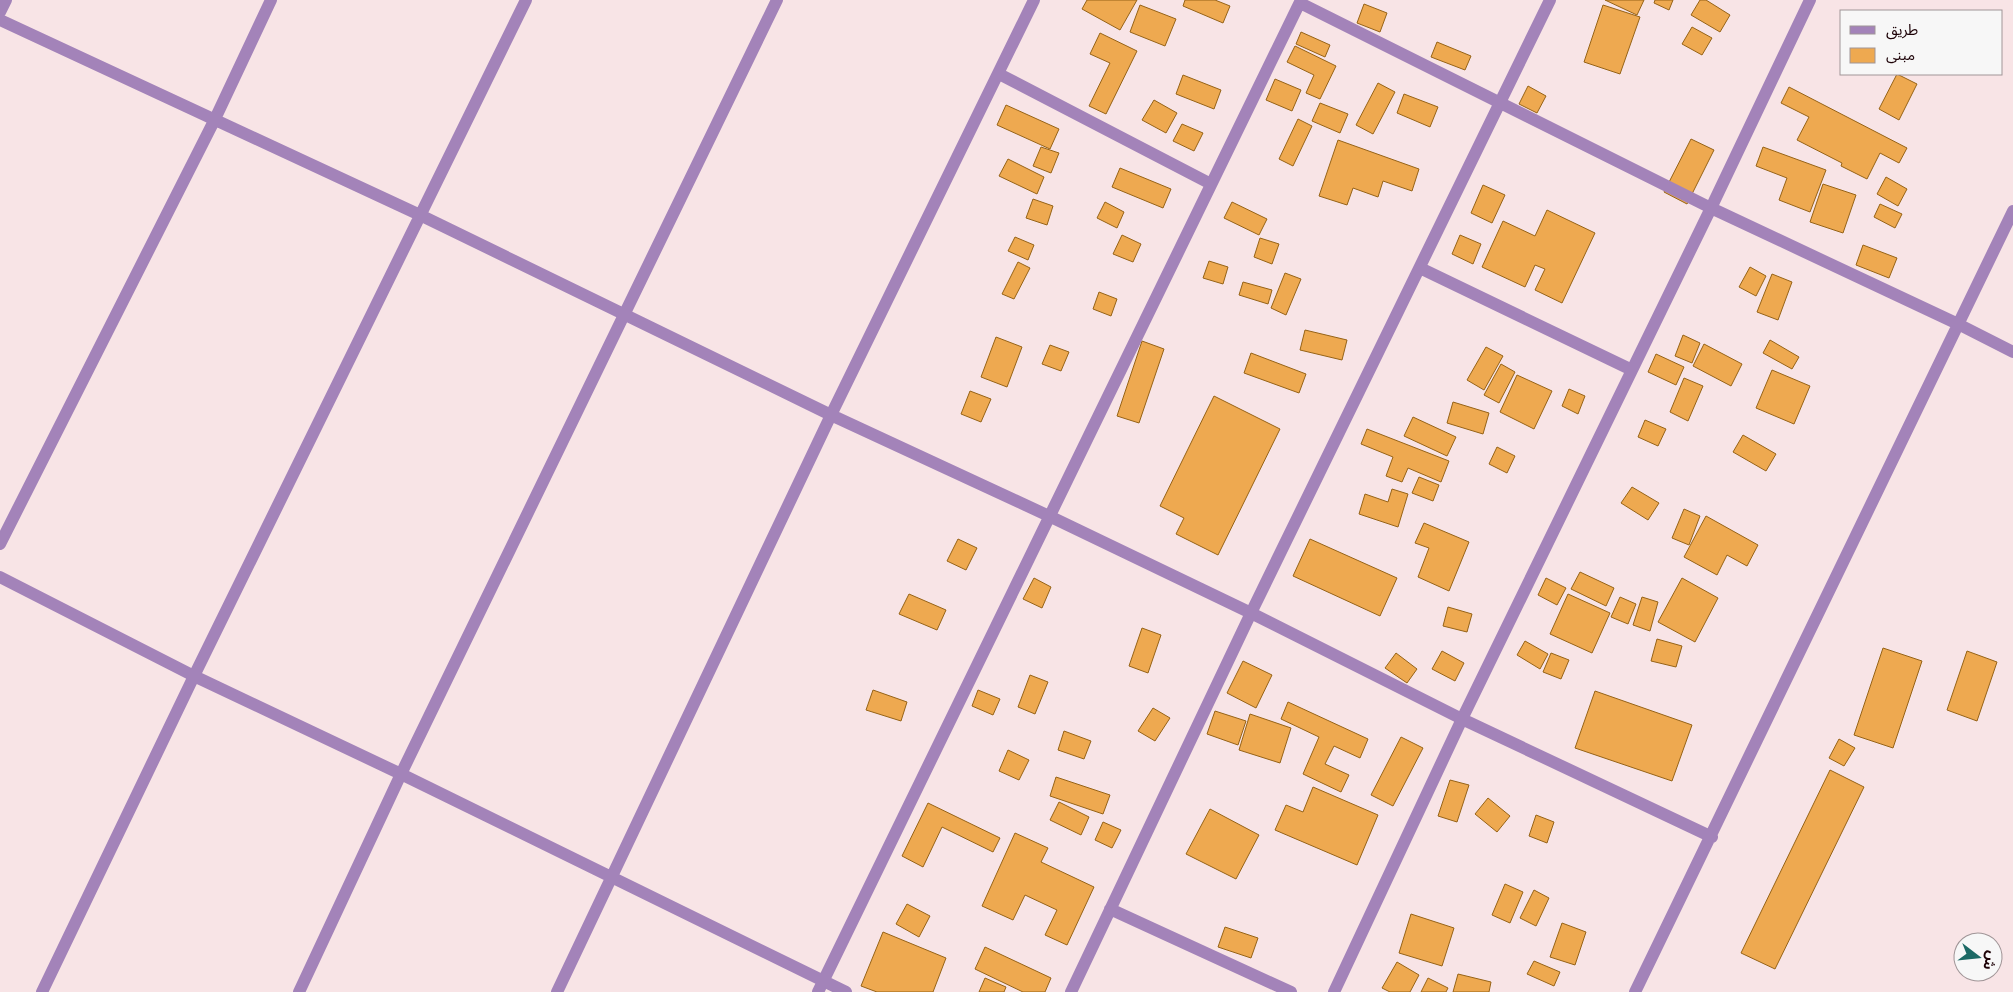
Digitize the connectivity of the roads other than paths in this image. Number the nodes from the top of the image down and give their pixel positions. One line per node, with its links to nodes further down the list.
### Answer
1 (6, 0): 9 (street)
2 (271, 0): 13 (street)
3 (526, 0): 17 (street)
4 (777, 0): 19 (street)
5 (1034, 0): 11 (street)
6 (1550, 0): 12 (street)
7 (1810, 0): 15 (street)
8 (1301, 2): 12 (street); 14 (street)
9 (0, 12)
10 (0, 20): 13 (street)
11 (999, 74): 14 (street); 23 (street)
12 (1500, 104): 15 (street); 18 (street)
13 (215, 119): 17 (street); 25 (street)
14 (1211, 184): 24 (street)
15 (1711, 208): 20 (street); 22 (street)
16 (2013, 211): 20 (street)
17 (420, 215): 19 (street); 28 (street)
18 (1420, 268): 22 (street); 27 (street)
19 (623, 315): 23 (street); 30 (street)
20 (1958, 324): 21 (street); 31 (street)
21 (2013, 352)
22 (1632, 370): 29 (street)
23 (831, 415): 24 (street); 32 (street)
24 (1049, 516): 27 (street); 34 (street)
25 (0, 544)
26 (0, 578): 28 (street)
27 (1251, 614): 29 (street); 33 (street)
28 (194, 676): 30 (street); 35 (street)
29 (1462, 719): 31 (street); 41 (street)
30 (401, 774): 32 (street); 36 (street)
31 (1712, 837): 42 (street)
32 (612, 879): 34 (street); 37 (street)
33 (1110, 909): 39 (street); 40 (street)
34 (820, 987): 38 (street)
35 (42, 992)
36 (299, 992)
37 (557, 992)
38 (846, 992)
39 (1071, 992)
40 (1291, 992)
41 (1334, 992)
42 (1635, 992)

